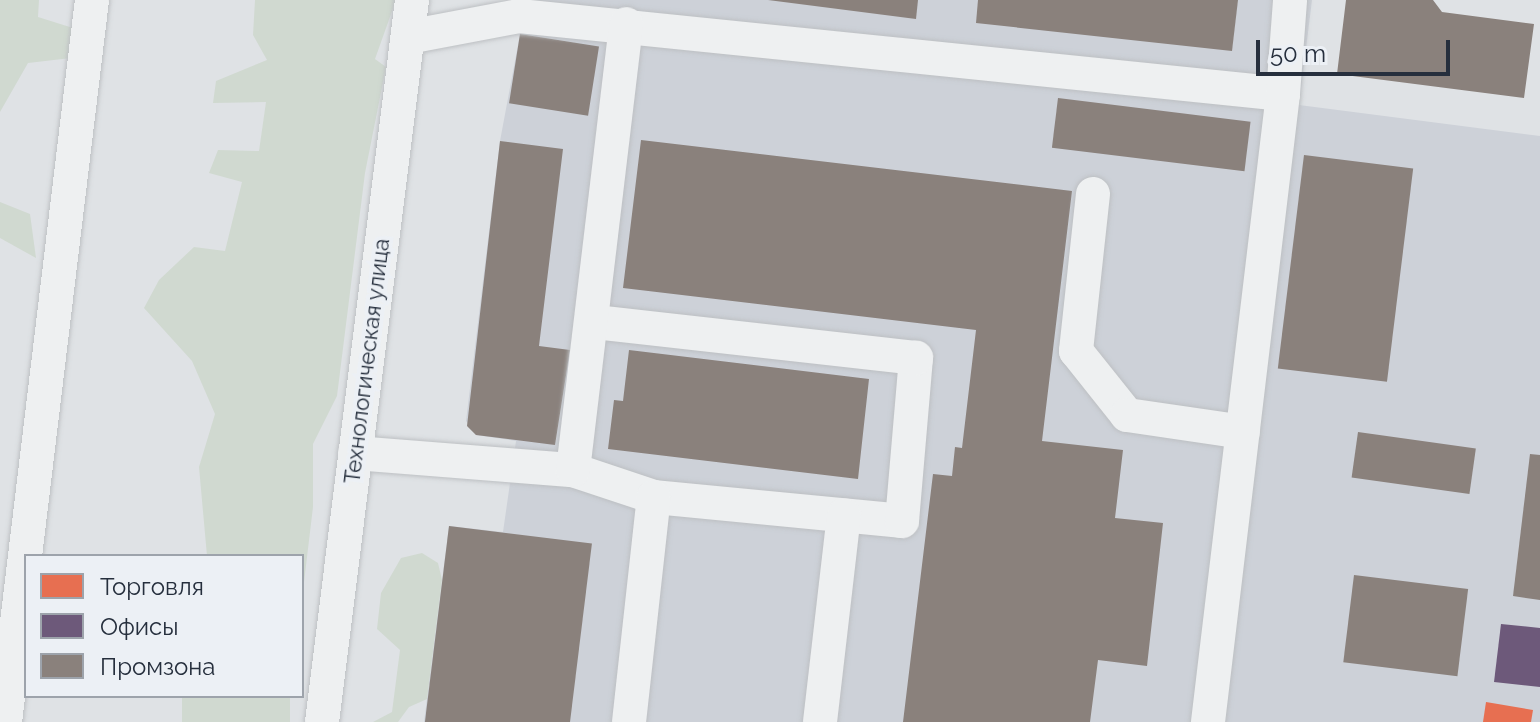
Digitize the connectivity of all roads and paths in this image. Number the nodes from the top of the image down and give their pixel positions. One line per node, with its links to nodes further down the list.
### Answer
1 (92, 0): 14 (street)
2 (412, 0): 5 (street, Технологическая улица)
3 (1290, 0): 6 (street)
4 (626, 24): 5 (street); 6 (street); 8 (street)
5 (408, 37): 10 (street, Технологическая улица)
6 (1283, 94): 9 (street)
7 (1093, 194): 9 (street)
8 (594, 322): 11 (street); 13 (street)
9 (1243, 432): 20 (street)
10 (355, 453): 11 (street); 17 (street, Технологическая улица)
11 (573, 470): 12 (street)
12 (654, 497): 13 (street); 18 (street)
13 (844, 515): 19 (street)
14 (25, 554)
15 (24, 564): 16 (street)
16 (5, 722)
17 (322, 722)
18 (629, 722)
19 (820, 722)
20 (1208, 722)

